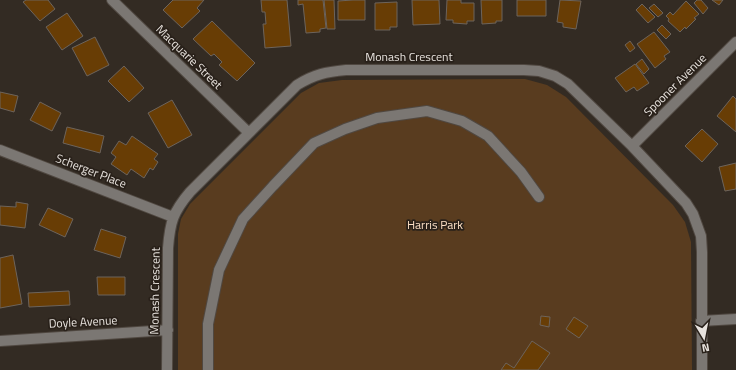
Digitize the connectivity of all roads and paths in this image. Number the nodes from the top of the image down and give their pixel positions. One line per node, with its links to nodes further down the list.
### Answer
1 (112, 0): 3 (street, Macquarie Street)
2 (736, 42): 4 (street, Spooner Avenue)
3 (249, 133): 4 (street, Monash Crescent); 7 (street, Monash Crescent)
4 (632, 146): 9 (street, Monash Crescent)
5 (0, 150): 7 (street, Scherger Place)
6 (539, 197): 13 (street)
7 (173, 217): 10 (street, Monash Crescent)
8 (736, 319): 9 (street)
9 (701, 321): 14 (street, Monash Crescent)
10 (168, 330): 11 (street, Doyle Avenue); 12 (street, Monash Crescent)
11 (0, 340)
12 (168, 370)
13 (208, 370)
14 (702, 370)

